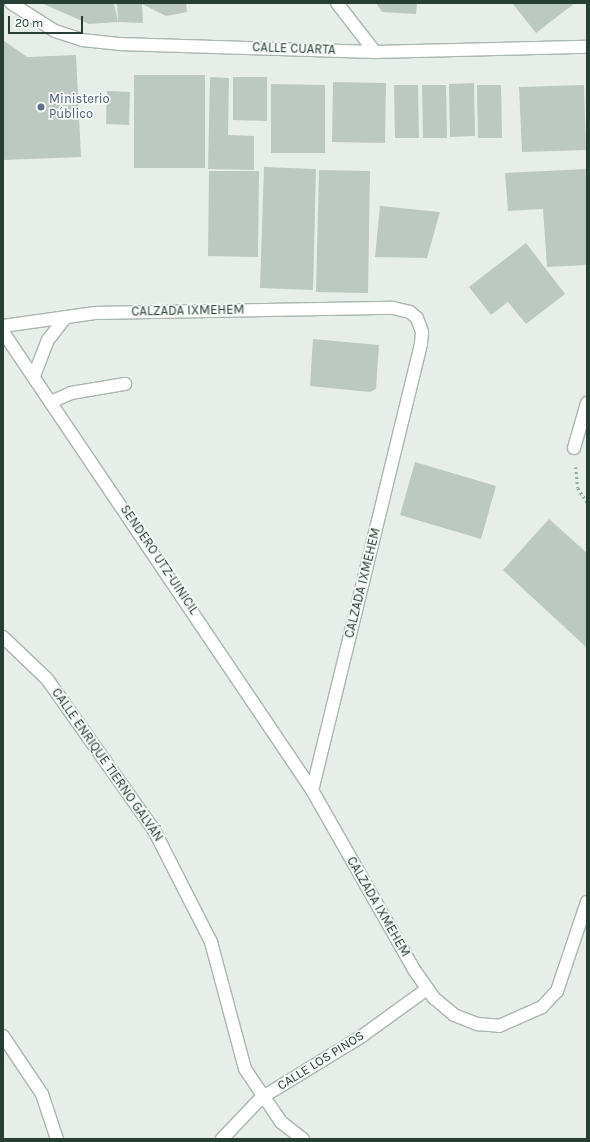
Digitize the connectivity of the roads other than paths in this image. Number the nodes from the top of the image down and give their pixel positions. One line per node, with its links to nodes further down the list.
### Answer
1 (11, 3): 4 (street, CALLE CUARTA)
2 (337, 3): 4 (street)
3 (587, 47): 4 (street, CALLE CUARTA)
4 (375, 52)
5 (66, 317): 6 (street, CALZADA IXMEHEM); 8 (street); 14 (street, CALZADA IXMEHEM)
6 (3, 326)
7 (3, 332): 8 (street, SENDERO UTZ-UINICIL)
8 (34, 376): 10 (street, SENDERO UTZ-UINICIL)
9 (125, 384): 10 (street)
10 (51, 402): 14 (street, SENDERO UTZ-UINICIL)
11 (587, 404): 12 (street)
12 (574, 448)
13 (3, 637): 18 (street, CALLE ENRIQUE TIERNO GALVÁN)
14 (312, 790): 16 (street, CALZADA IXMEHEM)
15 (587, 902): 16 (street, CALZADA IXMEHEM)
16 (427, 989): 18 (street, CALLE LOS PINOS)
17 (3, 1036): 19 (street)
18 (261, 1098): 20 (street, CALLE LOS PINOS); 21 (street, CALLE ENRIQUE TIERNO GALVÁN)
19 (57, 1139)
20 (222, 1139)
21 (303, 1139)

